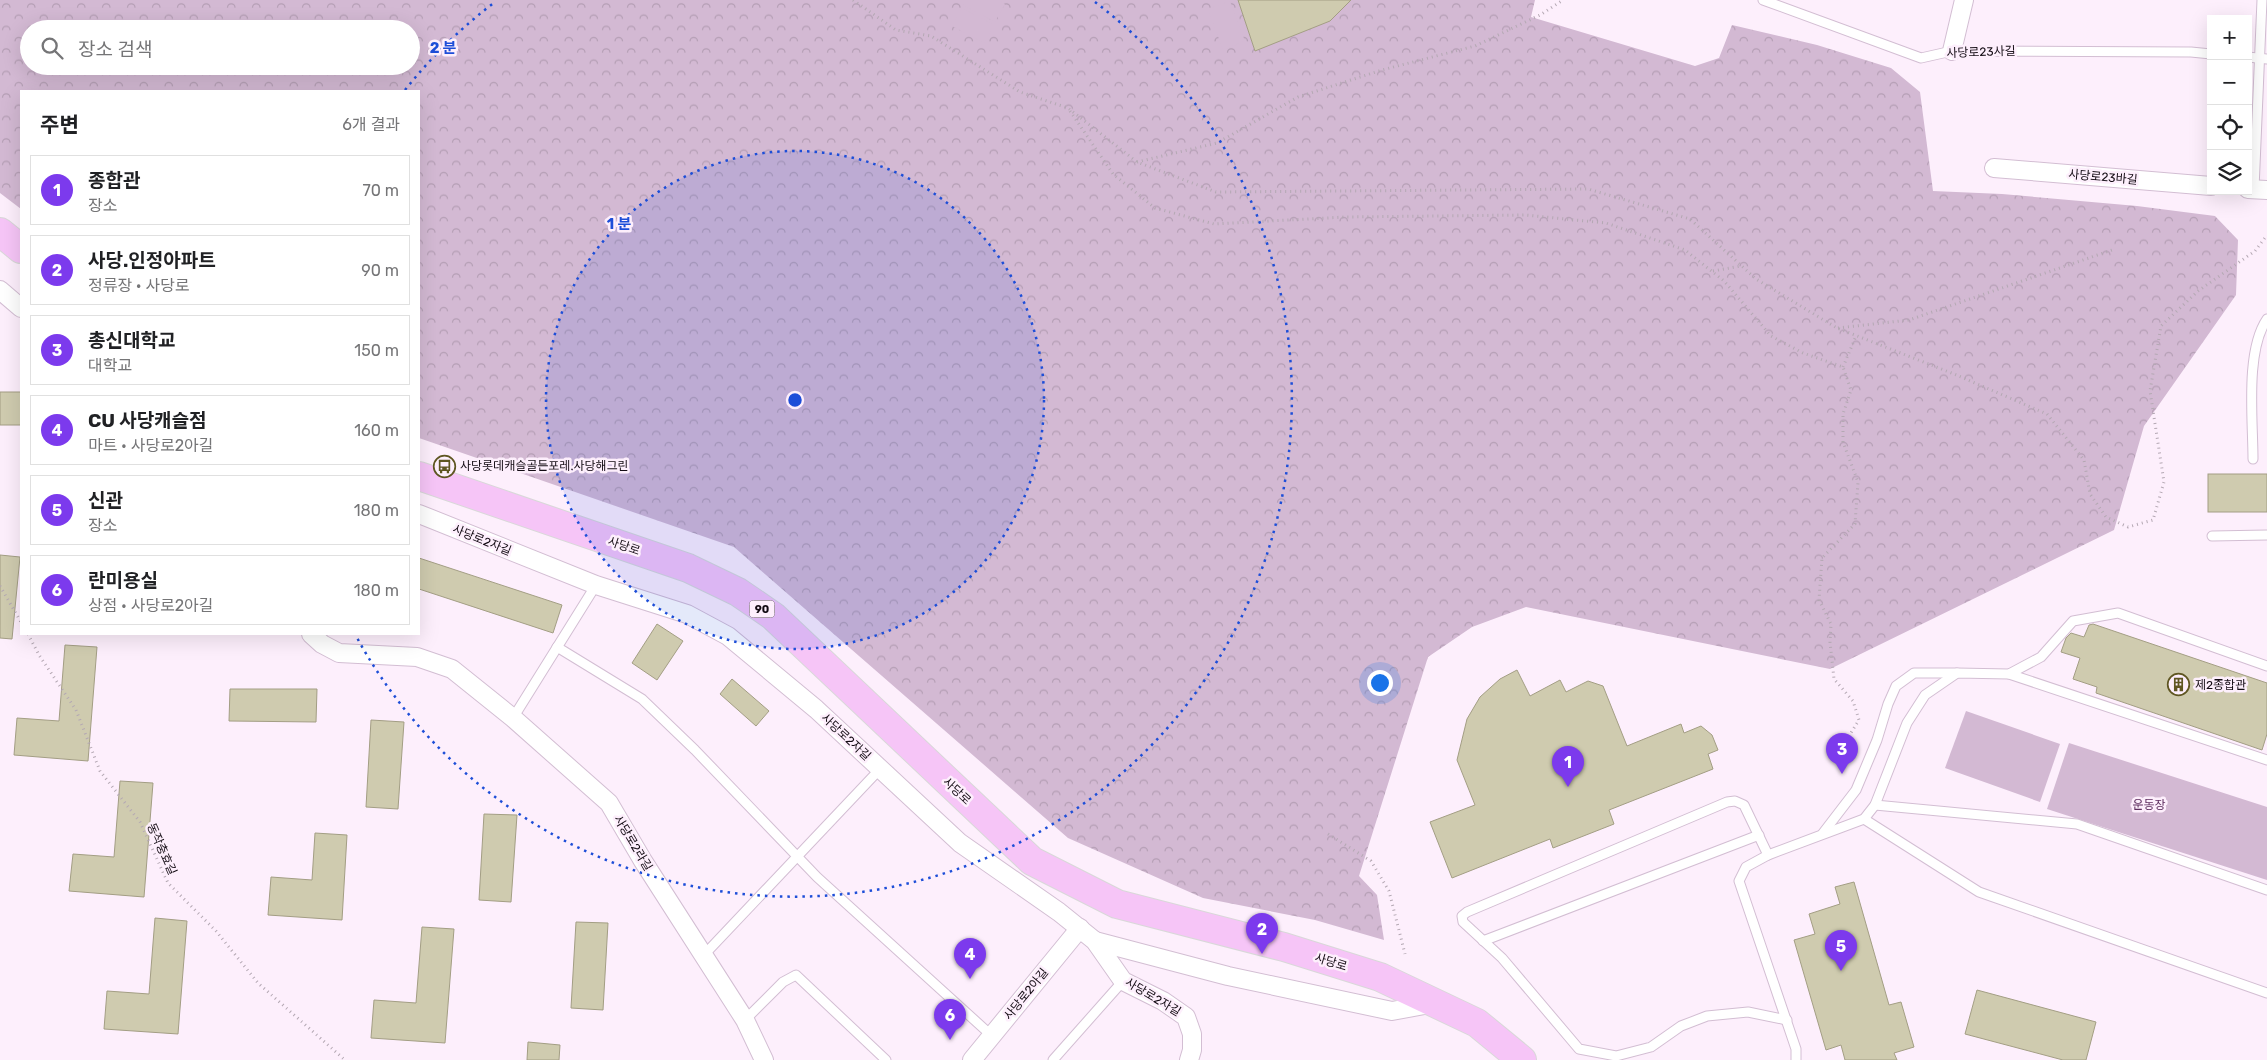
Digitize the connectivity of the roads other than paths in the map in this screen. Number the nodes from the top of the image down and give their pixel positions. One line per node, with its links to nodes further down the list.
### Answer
1 (1763, 0): 4 (lane, 사당로23사길)
2 (1964, 0): 4 (street)
3 (2262, 0): 6 (lane)
4 (1952, 51): 5 (lane, 사당로23사길)
5 (2207, 54)
6 (2263, 59): 9 (lane)
7 (1994, 168): 8 (street, 사당로23바길)
8 (2207, 186)
9 (2256, 189)
10 (0, 232): 11 (main road)
11 (20, 247)
12 (0, 290): 13 (street)
13 (20, 307)
14 (2267, 319): 15 (lane)
15 (2253, 459)
16 (420, 476): 42 (main road, 사당로 / 90)
17 (420, 514): 20 (street, 사당로2자길)
18 (2267, 535): 19 (lane)
19 (2212, 536)
20 (596, 585): 22 (lane); 28 (street, 사당로2자길)
21 (311, 635): 26 (street, 사당로2라길)
22 (558, 647): 26 (lane); 34 (lane)
23 (2267, 666): 25 (lane)
24 (1957, 672): 25 (lane); 29 (lane); 31 (lane)
25 (2009, 674): 27 (lane)
26 (513, 718): 39 (street, 사당로2라길)
27 (2267, 760)
28 (880, 768): 34 (lane); 36 (street, 사당로2자길)
29 (1876, 806): 30 (lane); 35 (lane)
30 (1864, 819): 31 (lane); 41 (lane)
31 (1823, 833): 33 (lane)
32 (1759, 835): 33 (lane); 37 (lane); 37 (lane)
33 (1768, 855): 44 (lane)
34 (797, 856): 39 (lane); 45 (lane)
35 (2267, 890)
36 (1080, 928): 38 (street, 사당로2자길); 45 (street, 사당로2아길)
37 (1483, 940): 44 (lane)
38 (1095, 941): 40 (street, 사당로2자길); 42 (street)
39 (704, 955): 43 (street, 사당로2라길)
40 (1123, 981): 49 (lane); 50 (street, 사당로2자길)
41 (2267, 993)
42 (1436, 1003): 51 (main road, 사당로 / 90)
43 (745, 1020): 46 (street, 사당로2라길); 47 (lane)
44 (1787, 1020): 52 (lane)
45 (992, 1036): 48 (street, 사당로2아길)
46 (764, 1060)
47 (886, 1060)
48 (972, 1060)
49 (1052, 1060)
50 (1189, 1060)
51 (1522, 1060)
52 (1796, 1060)

